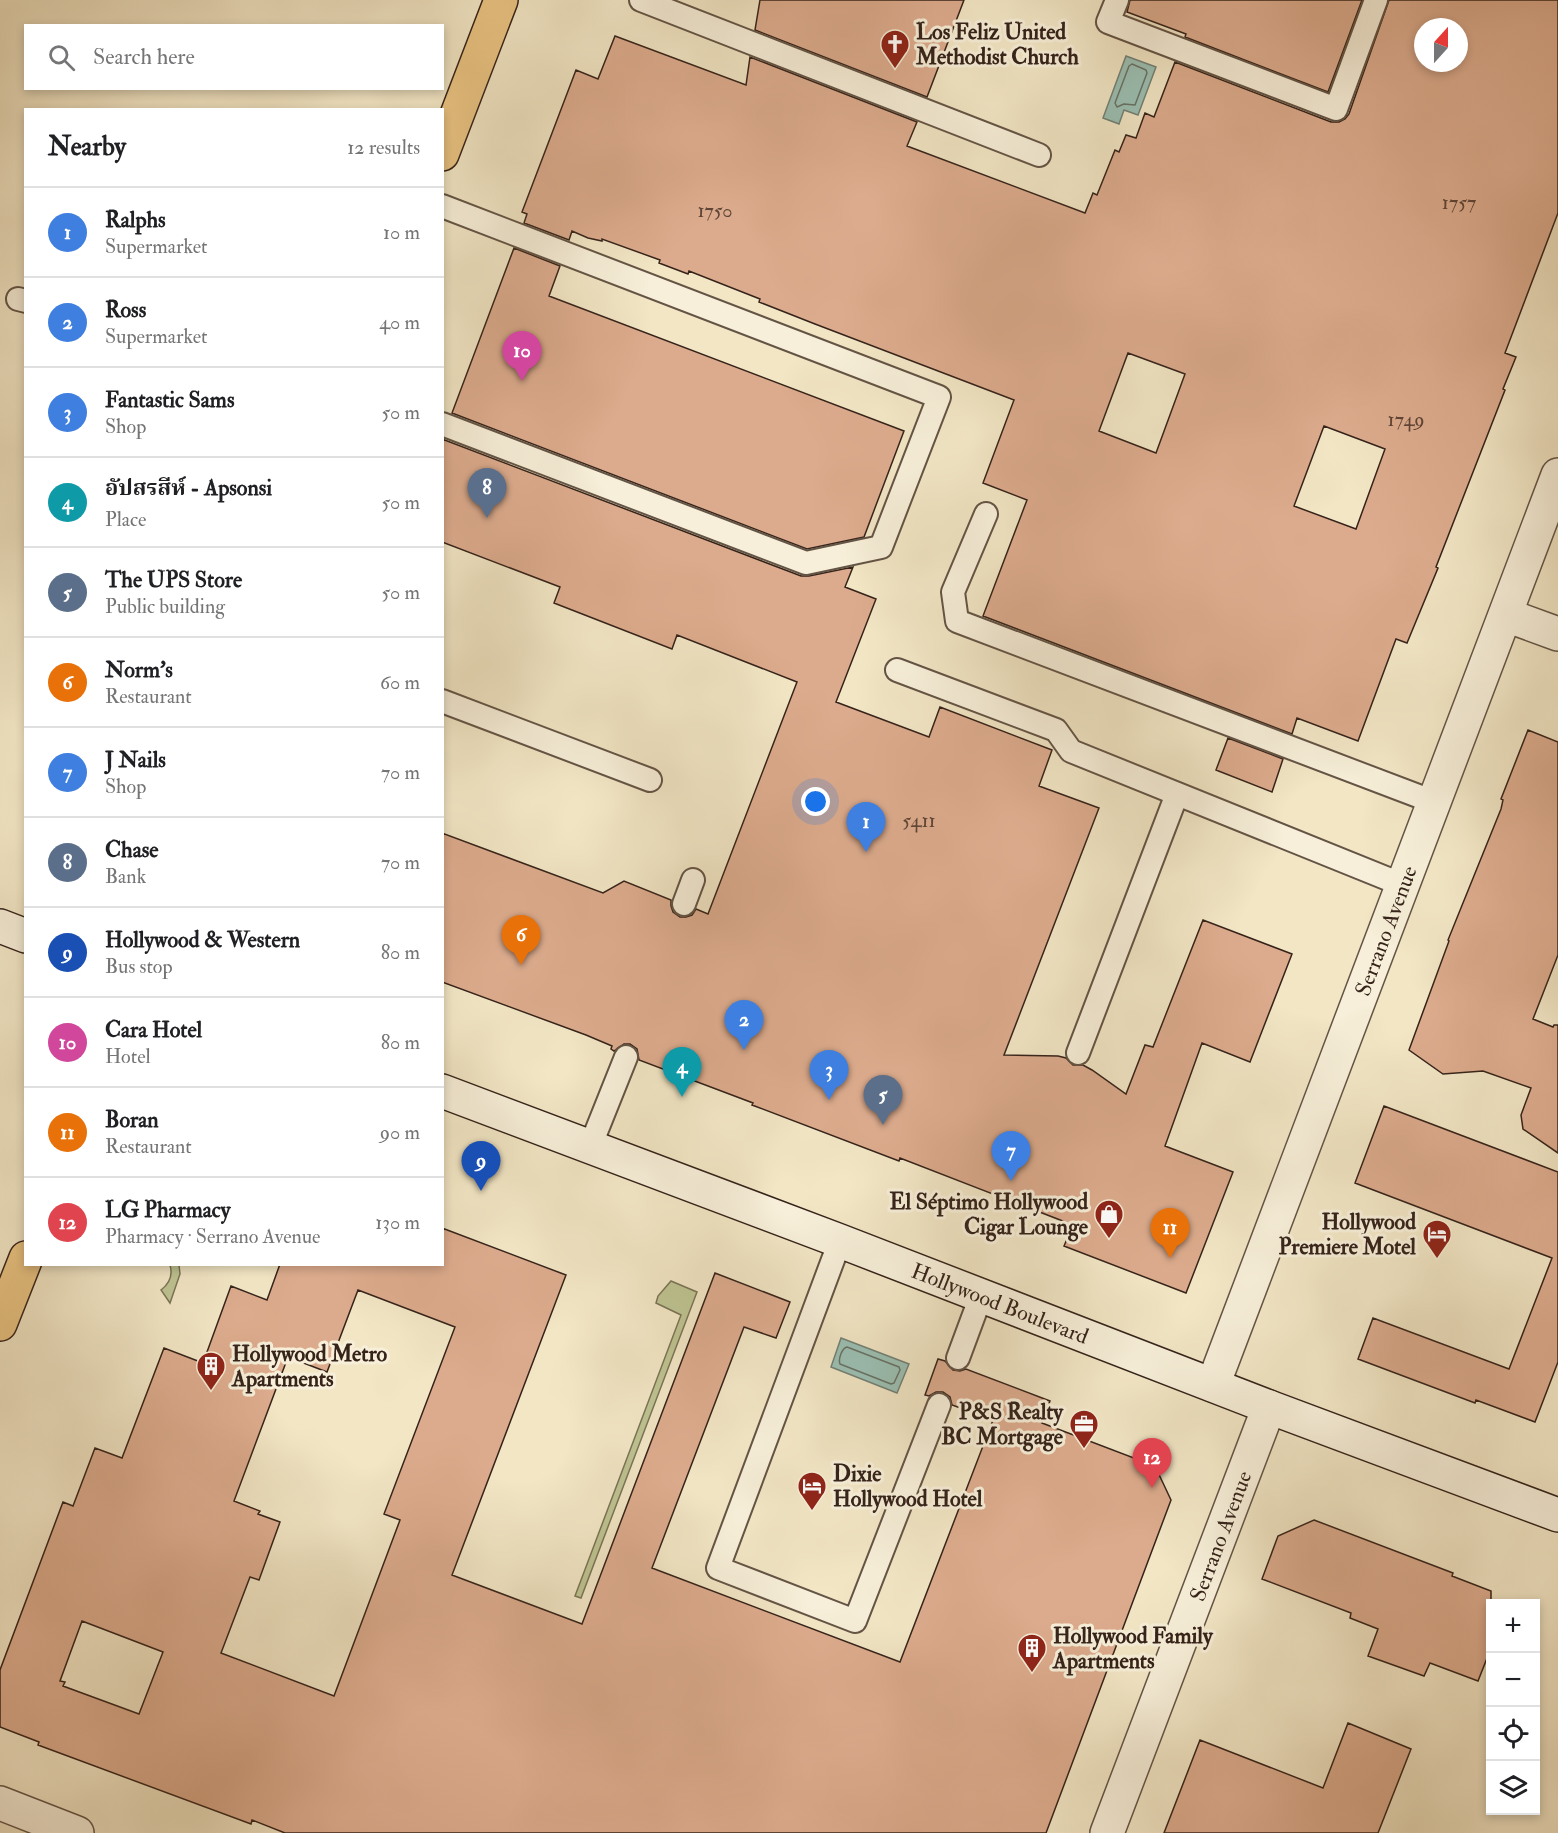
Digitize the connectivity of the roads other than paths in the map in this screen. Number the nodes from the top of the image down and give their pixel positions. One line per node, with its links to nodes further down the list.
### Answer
1 (501, 0): 5 (main road)
2 (641, 0): 6 (lane)
3 (1117, 0): 4 (lane)
4 (1376, 0)
5 (444, 149)
6 (1039, 156)
7 (444, 207): 8 (lane)
8 (444, 425)
9 (1558, 475): 11 (street, Serrano Avenue)
10 (986, 514): 17 (lane)
11 (1506, 615): 12 (street); 17 (street, Serrano Avenue)
12 (1558, 634)
13 (897, 670): 16 (lane)
14 (444, 702): 15 (lane)
15 (650, 780)
16 (1177, 794): 19 (lane); 23 (lane)
17 (1434, 802): 19 (street, Serrano Avenue)
18 (693, 880): 20 (lane)
19 (1403, 885): 32 (street, Serrano Avenue)
20 (684, 904)
21 (0, 926): 22 (street)
22 (24, 935)
23 (1078, 1053)
24 (626, 1057): 26 (lane)
25 (444, 1092): 26 (street, Hollywood Boulevard)
26 (590, 1147): 27 (street, Hollywood Boulevard)
27 (840, 1241): 29 (street, Hollywood Boulevard); 33 (lane)
28 (24, 1263): 30 (main road)
29 (981, 1296): 31 (lane); 32 (street, Hollywood Boulevard)
30 (0, 1324)
31 (958, 1358)
32 (1213, 1385): 34 (street, Hollywood Boulevard)
33 (939, 1405)
34 (1269, 1407): 35 (street, Hollywood Boulevard); 38 (street, Serrano Avenue)
35 (1558, 1515)
36 (0, 1803): 37 (street)
37 (77, 1833)
38 (1107, 1833)

